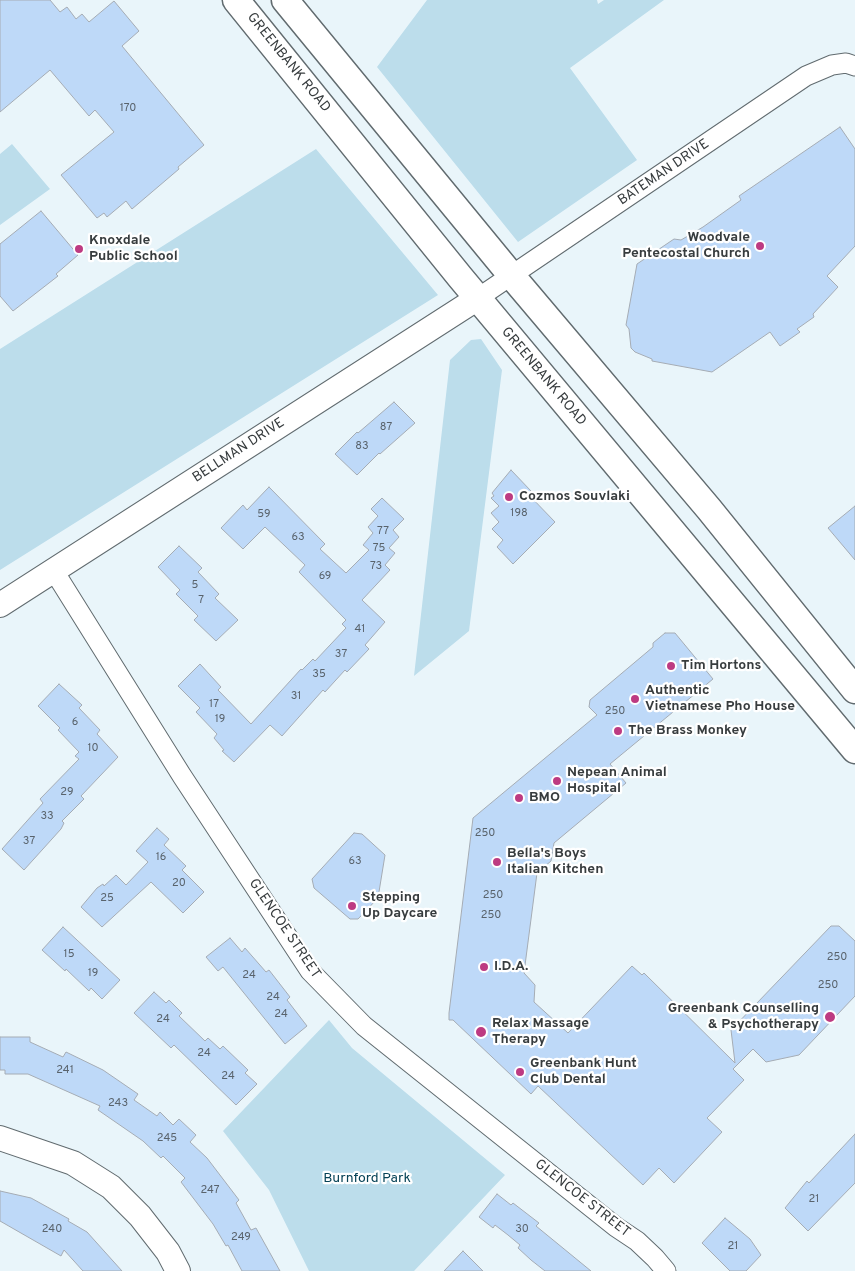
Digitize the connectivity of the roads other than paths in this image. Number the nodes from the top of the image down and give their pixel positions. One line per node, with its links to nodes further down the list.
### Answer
1 (236, 0): 5 (main road, GREENBANK ROAD)
2 (285, 0): 4 (main road)
3 (855, 66): 4 (street, BATEMAN DRIVE)
4 (511, 275): 5 (street, BATEMAN DRIVE); 8 (main road)
5 (478, 298): 6 (street, BELLMAN DRIVE); 9 (main road, GREENBANK ROAD)
6 (54, 571): 7 (street, BELLMAN DRIVE); 12 (street, GLENCOE STREET)
7 (0, 605)
8 (855, 690)
9 (855, 750)
10 (0, 1138): 11 (street)
11 (178, 1271)
12 (666, 1271)

